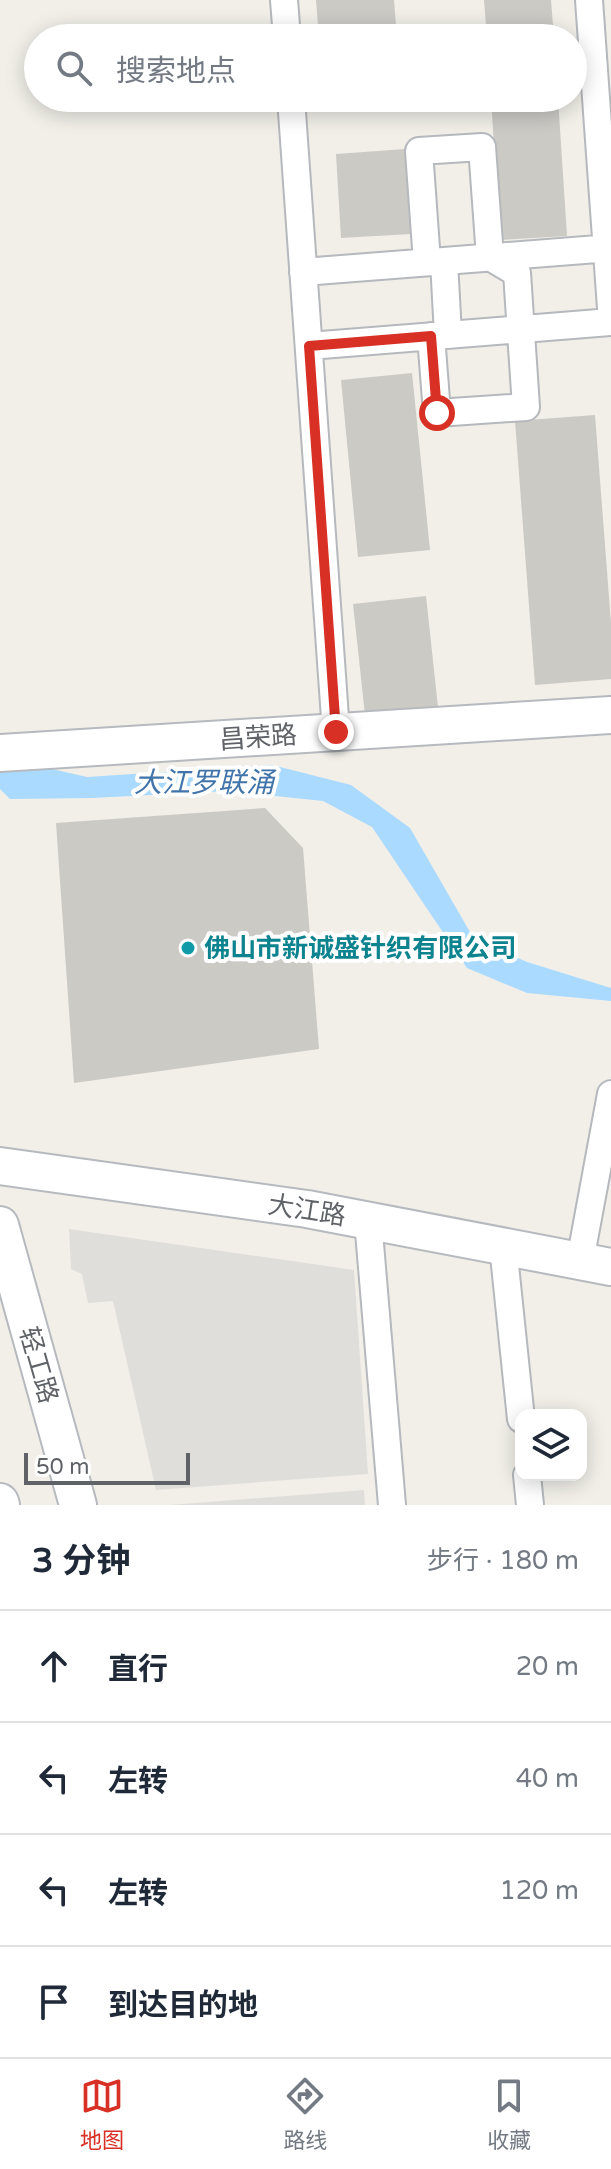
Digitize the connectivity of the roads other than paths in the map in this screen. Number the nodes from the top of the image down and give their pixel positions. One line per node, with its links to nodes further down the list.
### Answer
1 (284, 0): 3 (street)
2 (589, 0): 5 (street)
3 (286, 24)
4 (292, 112): 8 (street)
5 (609, 248): 6 (street); 9 (street)
6 (490, 257): 7 (street); 7 (street); 11 (street)
7 (436, 261): 8 (street); 12 (street)
8 (303, 272): 13 (street)
9 (611, 308)
10 (611, 322): 11 (street)
11 (521, 329): 12 (street); 12 (street)
12 (440, 335): 13 (street)
13 (309, 346): 15 (street)
14 (611, 715): 15 (street, 昌荣路)
15 (336, 732): 16 (street, 昌荣路)
16 (0, 753)
17 (611, 1094): 22 (street)
18 (0, 1166): 19 (street, 大江路)
19 (368, 1220): 21 (street, 大江路); 26 (street)
20 (0, 1225): 25 (street, 轻工路)
21 (503, 1246): 22 (street, 大江路); 23 (street)
22 (595, 1264)
23 (520, 1409)
24 (528, 1481): 27 (street)
25 (78, 1505)
26 (392, 1505)
27 (530, 1505)

